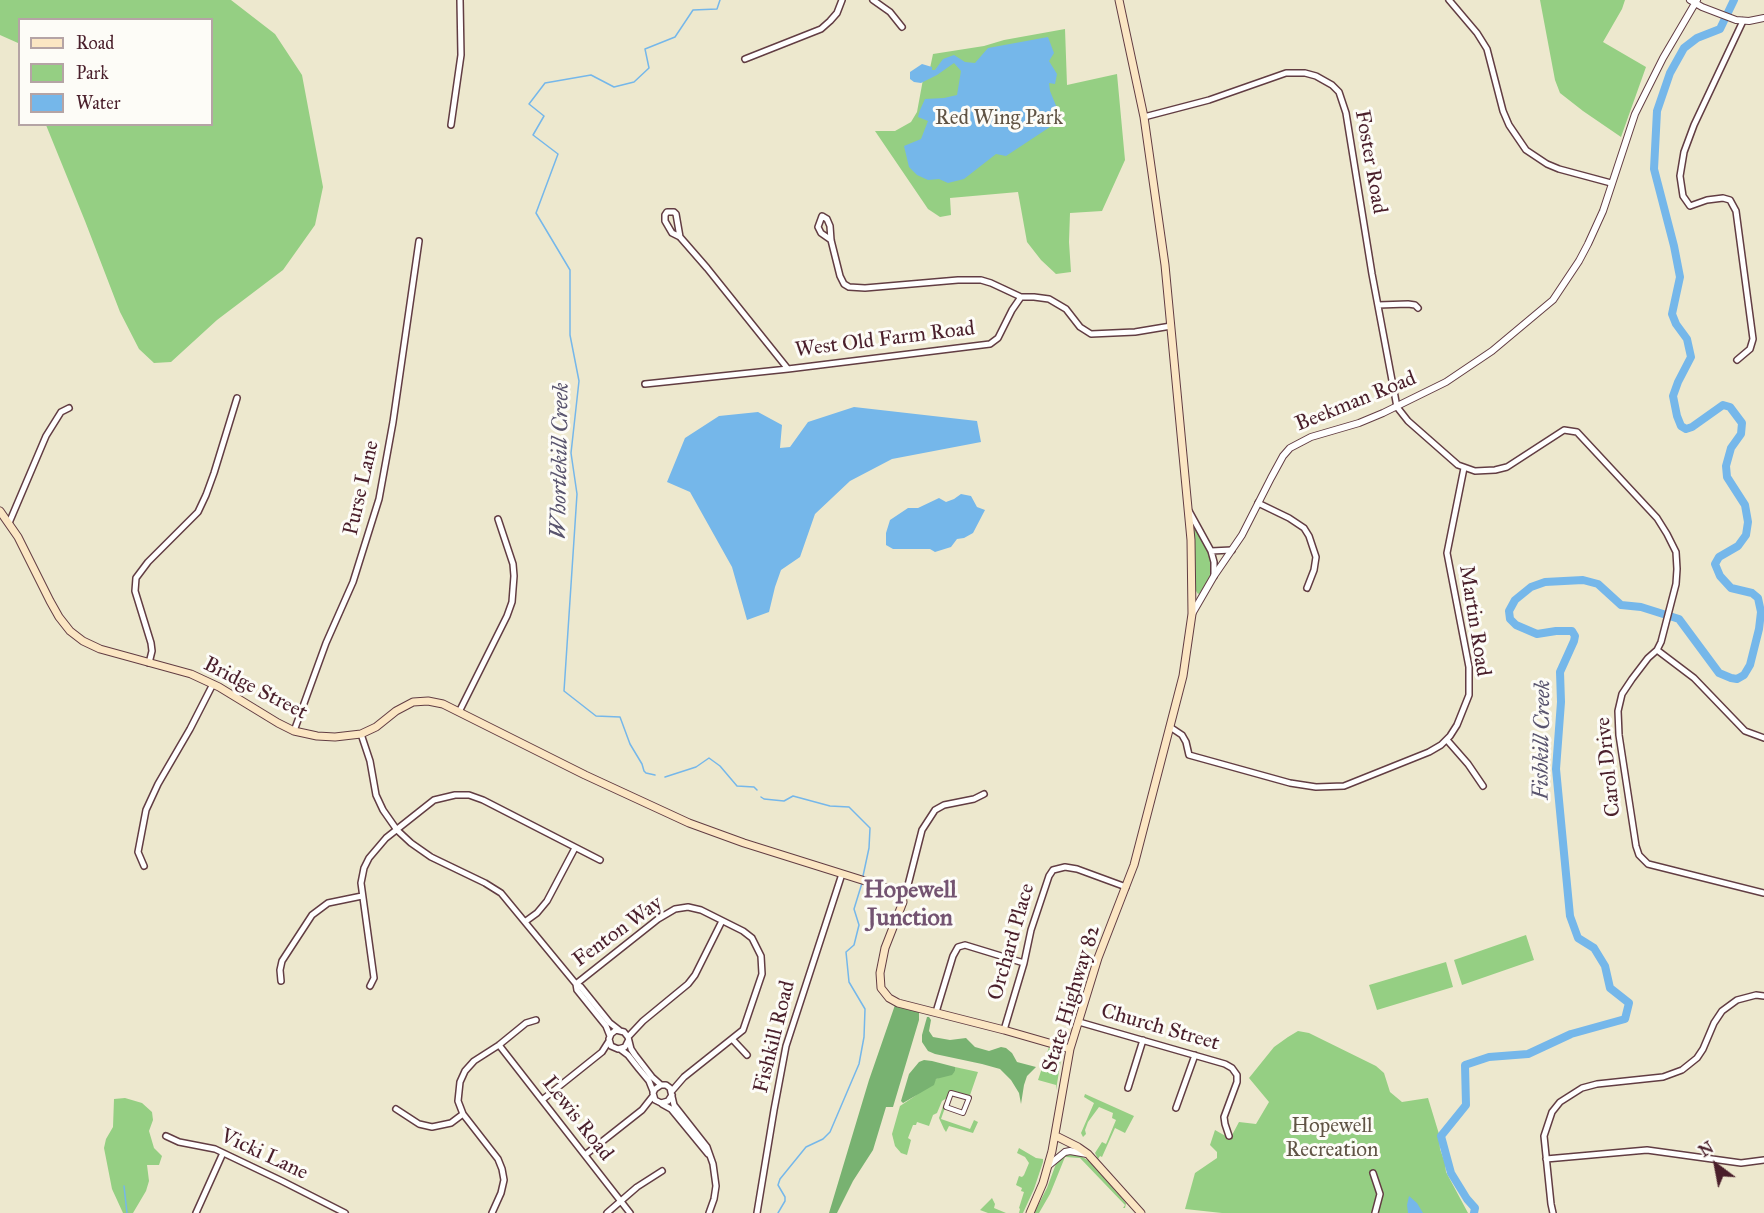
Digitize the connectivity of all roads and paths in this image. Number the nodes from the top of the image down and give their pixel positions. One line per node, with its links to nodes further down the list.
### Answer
1 (460, 0): 12 (street)
2 (842, 0): 10 (street)
3 (873, 0): 9 (street)
4 (1119, 0): 11 (main road, State Highway 82)
5 (1449, 0): 13 (street)
6 (1694, 1): 8 (street); 13 (street, Beekman Road)
7 (1764, 18): 8 (street)
8 (1739, 20): 21 (street)
9 (902, 27)
10 (745, 59)
11 (1144, 117): 18 (street, Foster Road); 20 (main road, State Highway 82)
12 (450, 125)
13 (1611, 183): 25 (street, Beekman Road)
14 (680, 237): 14 (street, West Old Farm Road); 22 (street, West Old Farm Road)
15 (831, 240): 17 (street)
16 (419, 241): 42 (street, Purse Lane)
17 (1021, 297): 20 (street); 22 (street, West Old Farm Road)
18 (1378, 304): 19 (street); 25 (street, Foster Road)
19 (1418, 308)
20 (1171, 326): 29 (main road, State Highway 82)
21 (1737, 360)
22 (788, 369): 23 (street)
23 (645, 384)
24 (237, 398): 38 (street)
25 (1397, 407): 27 (street); 28 (street, Beekman Road)
26 (69, 408): 30 (street)
27 (1464, 468): 37 (street, Carol Drive); 45 (street, Martin Road)
28 (1258, 503): 32 (street, Beekman Road); 35 (street)
29 (1188, 508): 33 (street); 36 (main road, State Highway 82)
30 (4, 517): 38 (main road, Bridge Street)
31 (498, 519): 40 (street)
32 (1232, 550): 33 (street); 34 (street, Beekman Road)
33 (1211, 551): 34 (street)
34 (1214, 576): 36 (street, Beekman Road)
35 (1307, 588)
36 (1192, 614): 41 (main road, State Highway 82)
37 (1657, 650): 44 (street); 54 (street, Carol Drive)
38 (150, 663): 39 (main road, Bridge Street)
39 (213, 684): 42 (main road, Bridge Street); 51 (street)
40 (459, 712): 43 (main road, Bridge Street); 52 (main road, Bridge Street)
41 (1170, 728): 45 (street, Martin Road); 53 (main road, State Highway 82)
42 (294, 731): 43 (main road, Bridge Street)
43 (361, 734): 48 (street)
44 (1764, 738)
45 (1446, 740): 46 (street)
46 (1483, 786)
47 (984, 794): 55 (street)
48 (398, 830): 49 (street); 56 (street); 57 (street)
49 (575, 848): 50 (street); 57 (street)
50 (600, 860)
51 (144, 866)
52 (842, 874): 55 (main road, Bridge Street); 111 (street, Fishkill Road)
53 (1126, 887): 59 (street, Orchard Place); 67 (main road, State Highway 82)
54 (1764, 893)
55 (902, 895): 64 (main road)
56 (362, 896): 60 (street); 62 (street)
57 (526, 921): 61 (street)
58 (722, 921): 61 (street, Fenton Way); 66 (street); 72 (street, Fenton Way)
59 (1024, 963): 64 (street); 69 (street, Orchard Place)
60 (281, 981)
61 (576, 984): 68 (street); 70 (street)
62 (370, 986)
63 (1764, 996): 99 (street)
64 (936, 1012): 69 (main road)
65 (536, 1020): 74 (street)
66 (643, 1020): 68 (street); 71 (street)
67 (1079, 1022): 73 (street, Church Street); 76 (main road, State Highway 82)
68 (620, 1030): 70 (street); 71 (street)
69 (1004, 1030): 76 (main road)
70 (609, 1039): 75 (street); 77 (street)
71 (628, 1039): 75 (street); 81 (street)
72 (733, 1040): 78 (street); 80 (street, Fenton Way)
73 (1143, 1040): 79 (street, Church Street); 82 (street)
74 (499, 1045): 86 (street, Lewis Road); 91 (street)
75 (618, 1049): 77 (street); 83 (street)
76 (1070, 1049): 93 (main road, State Highway 82)
77 (602, 1052): 86 (street)
78 (747, 1055)
79 (1195, 1055): 88 (street); 94 (street, Church Street)
80 (684, 1077): 81 (street, Fenton Way); 84 (street, Fenton Way)
81 (663, 1085): 83 (street); 84 (street)
82 (1128, 1088)
83 (653, 1093): 87 (street); 90 (street)
84 (672, 1093): 87 (street); 98 (street)
85 (948, 1099): 85 (street)
86 (542, 1100): 97 (street, Lewis Road)
87 (660, 1103): 90 (street); 98 (street)
88 (1176, 1108)
89 (396, 1109): 91 (street)
90 (642, 1110): 97 (street)
91 (463, 1114): 107 (street)
92 (166, 1136): 95 (street, Vicki Lane)
93 (1056, 1136): 96 (main road); 101 (main road, State Highway 82)
94 (1229, 1136)
95 (223, 1153): 105 (street); 106 (street, Vicki Lane)
96 (1088, 1154): 101 (street); 113 (main road)
97 (585, 1155): 104 (street, Lewis Road)
98 (709, 1155): 110 (street)
99 (1546, 1159): 100 (street); 115 (street)
100 (1764, 1160)
101 (1048, 1167): 112 (main road, State Highway 82)
102 (662, 1171): 104 (street)
103 (1373, 1173): 114 (street)
104 (621, 1202): 108 (street); 109 (street, Lewis Road)
105 (196, 1213)
106 (345, 1213)
107 (492, 1213)
108 (608, 1213)
109 (630, 1213)
110 (709, 1213)
111 (757, 1213)
112 (1030, 1213)
113 (1141, 1213)
114 (1375, 1213)
115 (1553, 1213)

